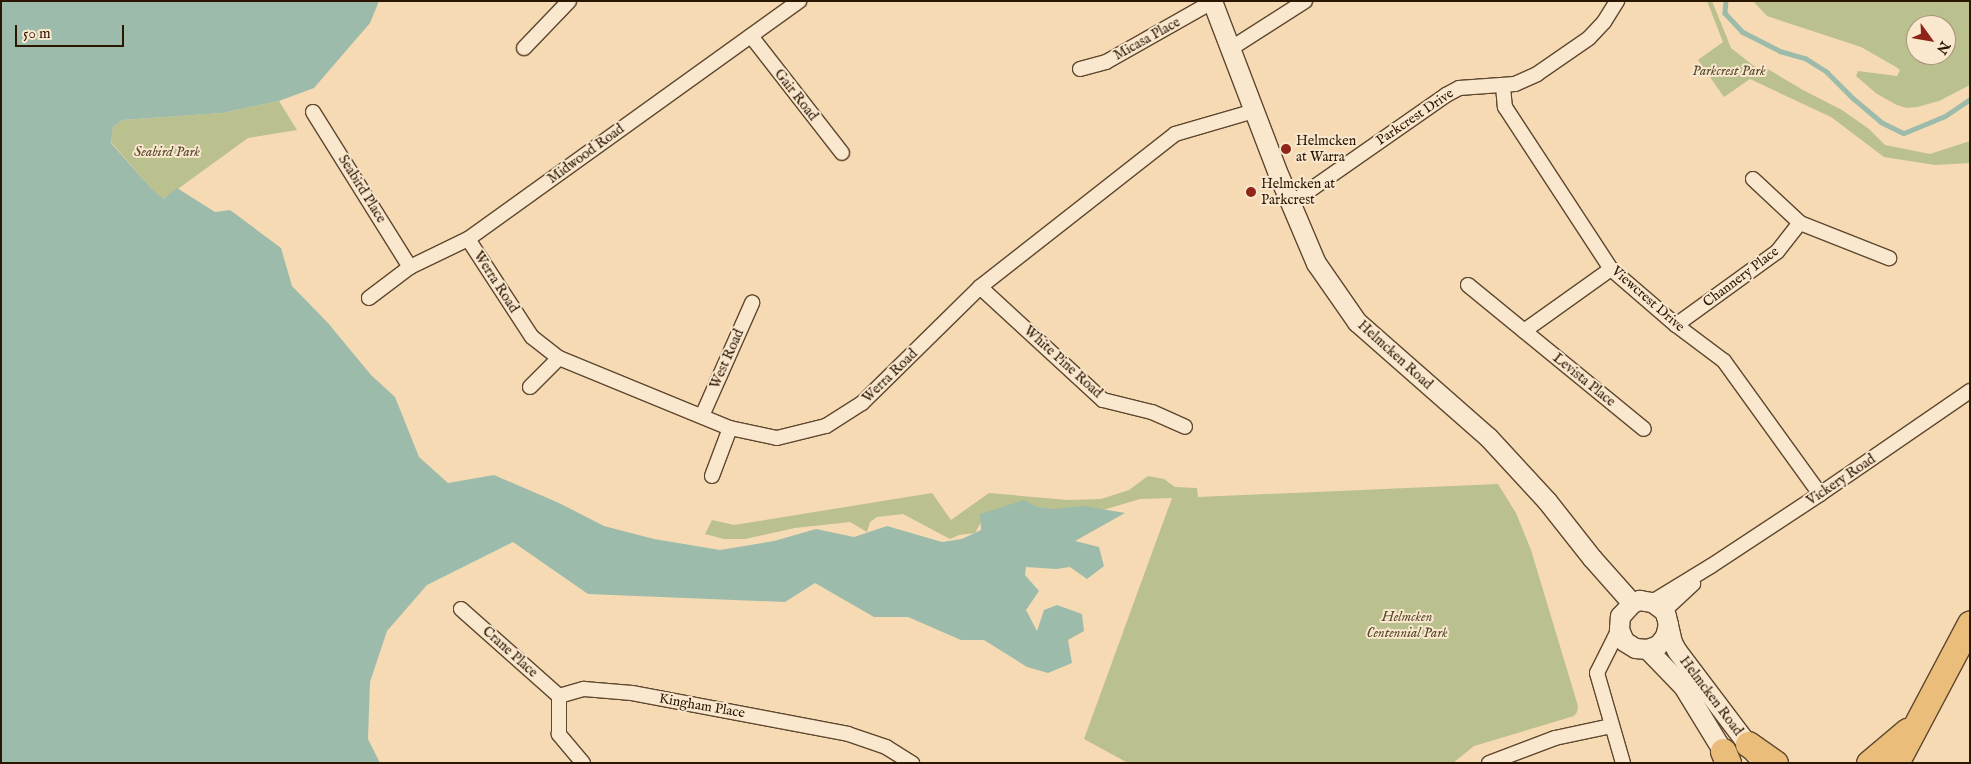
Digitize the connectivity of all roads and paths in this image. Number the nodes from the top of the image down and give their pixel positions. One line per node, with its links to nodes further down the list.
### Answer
1 (568, 1): 7 (street)
2 (799, 1): 6 (street, Midwood Road)
3 (1305, 1): 8 (street)
4 (1617, 1): 10 (street, Parkcrest Drive)
5 (1212, 2): 8 (main road, Helmcken Road); 9 (street, Micasa Place)
6 (751, 36): 13 (street, Gair Road); 17 (street, Midwood Road)
7 (524, 48)
8 (1230, 49): 11 (main road, Helmcken Road)
9 (1080, 69)
10 (1502, 86): 15 (street, Parkcrest Drive); 20 (street, Viewcrest Drive)
11 (1254, 111): 15 (main road, Helmcken Road); 22 (street, Werra Road)
12 (313, 112): 19 (street, Seabird Place)
13 (842, 153)
14 (1754, 179): 16 (street)
15 (1290, 204): 36 (main road, Helmcken Road)
16 (1800, 223): 18 (street); 25 (street, Channery Place)
17 (468, 238): 19 (street, Midwood Road); 27 (street, Werra Road)
18 (1889, 258)
19 (410, 267): 23 (street, Midwood Road)
20 (1611, 269): 25 (street, Viewcrest Drive); 26 (street)
21 (1468, 286): 26 (street, Levista Place)
22 (980, 287): 31 (street, White Pine Road); 32 (street, Werra Road)
23 (369, 298)
24 (752, 303): 30 (street, West Road)
25 (1676, 325): 35 (street, Viewcrest Drive)
26 (1524, 332): 33 (street, Levista Place)
27 (559, 358): 28 (street); 30 (street, Werra Road)
28 (530, 387)
29 (1970, 391): 35 (street, Vickery Road)
30 (702, 416): 32 (street, Werra Road)
31 (1185, 427)
32 (730, 428): 34 (street)
33 (1644, 429)
34 (712, 476)
35 (1820, 494): 38 (street, Vickery Road)
36 (1628, 607): 38 (main road); 40 (main road)
37 (462, 609): 42 (street, Crane Place)
38 (1661, 612): 41 (main road); 45 (main road, Helmcken Road)
39 (1970, 623): 43 (highway)
40 (1622, 635): 41 (main road); 44 (street)
41 (1647, 649): 46 (main road, Helmcken Road)
42 (559, 696): 47 (street); 48 (street, Kingham Place)
43 (1921, 717): 52 (highway); 53 (highway)
44 (1611, 726): 49 (street); 50 (street)
45 (1755, 753): 51 (highway)
46 (1727, 759)
47 (583, 763)
48 (912, 763)
49 (1489, 763)
50 (1623, 763)
51 (1774, 763)
52 (1868, 763)
53 (1896, 763)

